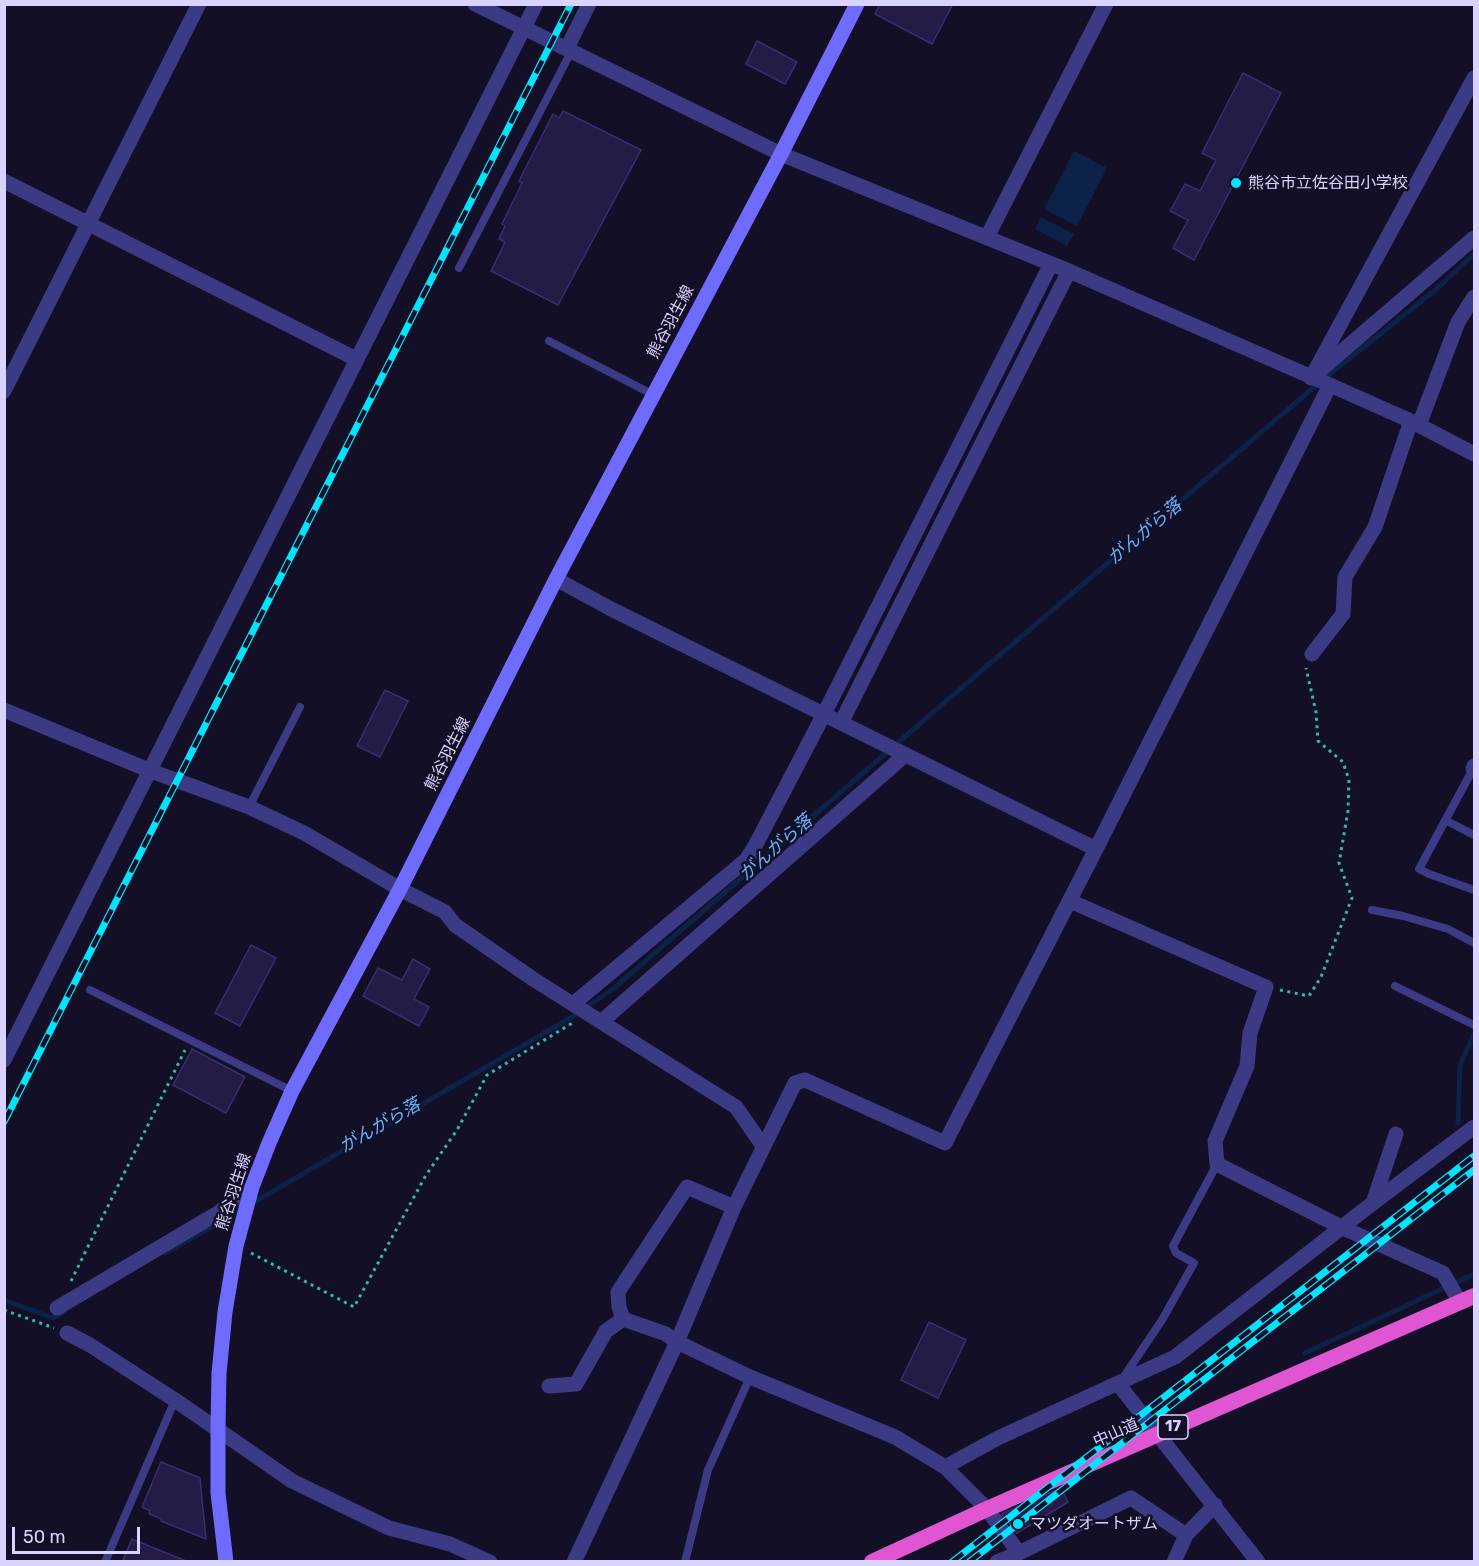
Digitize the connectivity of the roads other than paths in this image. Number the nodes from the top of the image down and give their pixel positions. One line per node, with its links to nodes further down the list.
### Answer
1 (199, 4): 12 (street)
2 (475, 4): 7 (street)
3 (536, 4): 7 (street)
4 (589, 4): 8 (street)
5 (858, 4): 10 (main road, 熊谷羽生線)
6 (1106, 4): 13 (street)
7 (524, 27): 8 (street); 20 (street)
8 (569, 49): 10 (street); 16 (lane)
9 (1474, 78): 21 (street)
10 (781, 154): 13 (street); 24 (main road, 熊谷羽生線)
11 (4, 181): 12 (street)
12 (88, 225): 20 (street); 23 (street)
13 (987, 237): 15 (street)
14 (1474, 238): 21 (street)
15 (1051, 264): 17 (street); 31 (street)
16 (459, 268)
17 (1069, 271): 21 (street); 32 (street)
18 (1474, 297): 25 (street)
19 (549, 341): 24 (lane)
20 (356, 359): 35 (street)
21 (1312, 378): 22 (street)
22 (1329, 384): 25 (street); 39 (street)
23 (4, 391)
24 (652, 394): 27 (main road, 熊谷羽生線)
25 (1415, 423): 26 (street); 28 (street)
26 (1474, 454)
27 (556, 579): 31 (street); 42 (main road, 熊谷羽生線)
28 (1312, 654)
29 (300, 707): 36 (lane)
30 (4, 710): 35 (street)
31 (824, 714): 32 (street); 40 (street)
32 (841, 723): 33 (street)
33 (904, 754): 39 (street); 41 (street)
34 (1474, 769): 37 (lane)
35 (151, 771): 36 (street); 52 (street)
36 (249, 807): 42 (street)
37 (1445, 820): 38 (lane); 43 (lane)
38 (1474, 835)
39 (1096, 849): 44 (street)
40 (746, 860): 41 (street); 49 (street)
41 (762, 877): 50 (street)
42 (400, 889): 49 (street); 53 (main road, 熊谷羽生線)
43 (1474, 890)
44 (1070, 901): 56 (street); 57 (street)
45 (1372, 910): 46 (lane)
46 (1474, 943)
47 (1395, 986): 51 (lane)
48 (90, 990): 53 (lane)
49 (573, 1004): 50 (street)
50 (594, 1018): 56 (street)
51 (1474, 1022)
52 (4, 1060)
53 (292, 1091): 58 (main road, 熊谷羽生線)
54 (1474, 1127): 59 (street)
55 (1396, 1134): 59 (street)
56 (763, 1146): 60 (street)
57 (1217, 1164): 61 (street); 68 (lane)
58 (252, 1190): 63 (street); 71 (main road, 熊谷羽生線)
59 (1373, 1203): 61 (street)
60 (734, 1207): 64 (street); 66 (street)
61 (1344, 1228): 62 (street); 68 (street)
62 (1462, 1296): 72 (highway, 中山道 / 17)
63 (57, 1308)
64 (623, 1319): 66 (street); 69 (street)
65 (67, 1333): 70 (street)
66 (677, 1342): 67 (street); 81 (street)
67 (750, 1377): 73 (street); 82 (lane)
68 (1119, 1384): 72 (street); 73 (street)
69 (549, 1386)
70 (175, 1400): 71 (street); 78 (lane)
71 (218, 1430): 79 (main road, 熊谷羽生線); 80 (street)
72 (1157, 1435): 74 (street); 75 (highway, 中山道 / 17)
73 (945, 1467): 75 (street)
74 (1215, 1505): 76 (street); 86 (street)
75 (987, 1509): 77 (street); 83 (highway, 中山道 / 17)
76 (1186, 1535): 77 (street); 85 (street)
77 (1022, 1557): 84 (street)
78 (105, 1562)
79 (226, 1562)
80 (490, 1562)
81 (574, 1562)
82 (685, 1562)
83 (872, 1562)
84 (997, 1562)
85 (1174, 1562)
86 (1258, 1562)

